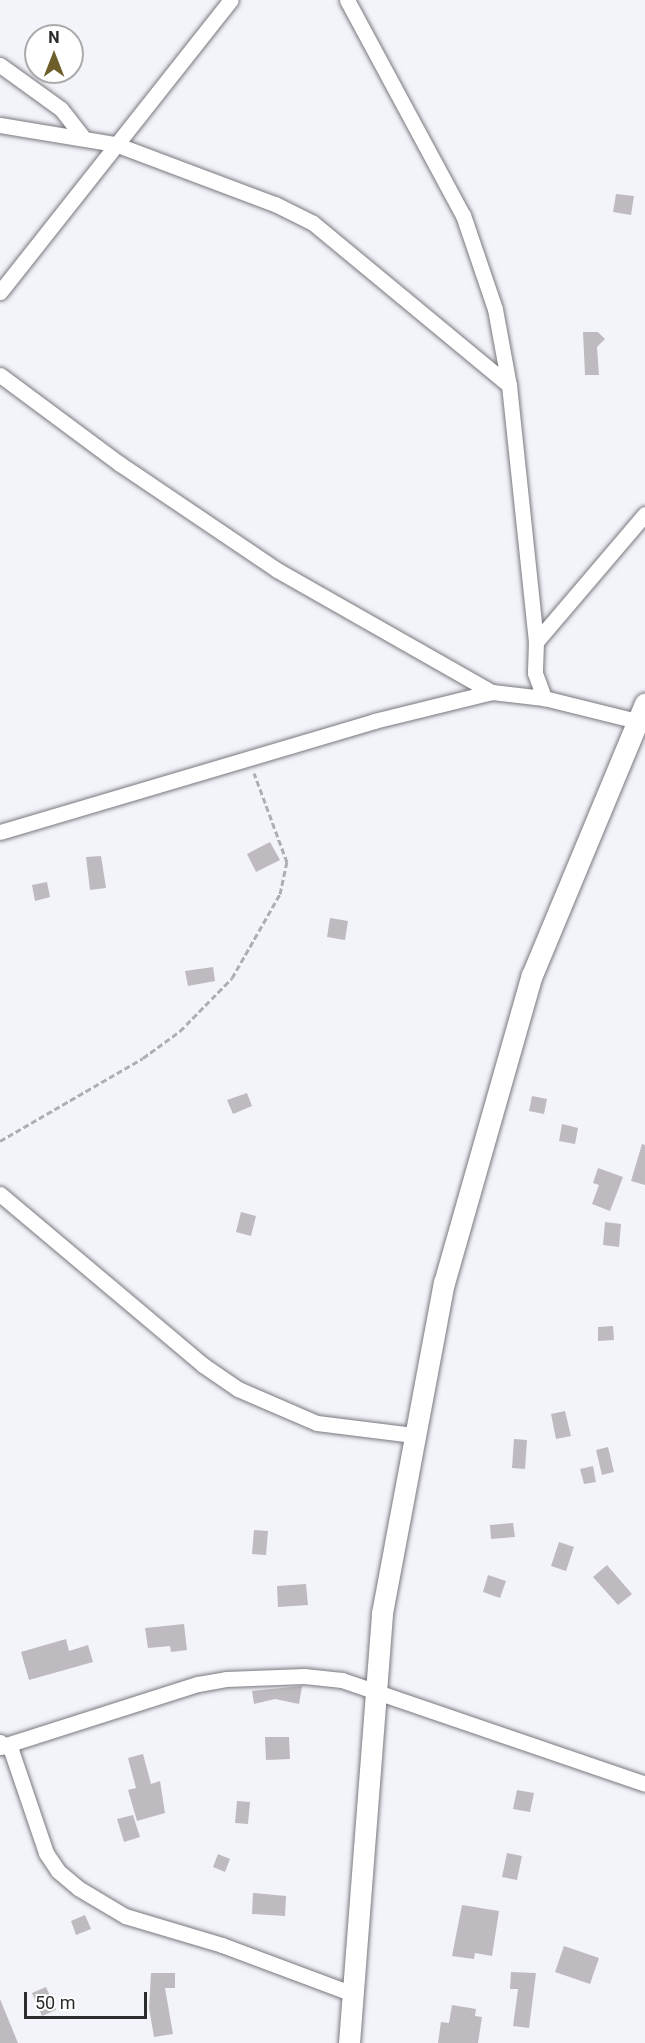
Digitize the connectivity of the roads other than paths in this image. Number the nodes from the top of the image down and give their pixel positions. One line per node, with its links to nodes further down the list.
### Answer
1 (231, 0): 6 (street)
2 (347, 0): 9 (street)
3 (0, 65): 5 (street)
4 (0, 125): 5 (street)
5 (82, 136): 6 (street)
6 (115, 144): 7 (street); 9 (street)
7 (0, 292)
8 (0, 375): 12 (street)
9 (509, 385): 11 (street)
10 (645, 514): 11 (street)
11 (536, 642): 13 (street)
12 (492, 692): 13 (street); 15 (street)
13 (544, 698): 14 (street)
14 (642, 716): 17 (street)
15 (0, 832)
16 (0, 1194): 17 (street)
17 (413, 1435): 18 (street)
18 (376, 1692): 19 (street); 20 (street); 21 (street)
19 (2, 1745): 21 (street)
20 (645, 1784)
21 (352, 1994): 22 (street)
22 (349, 2043)

